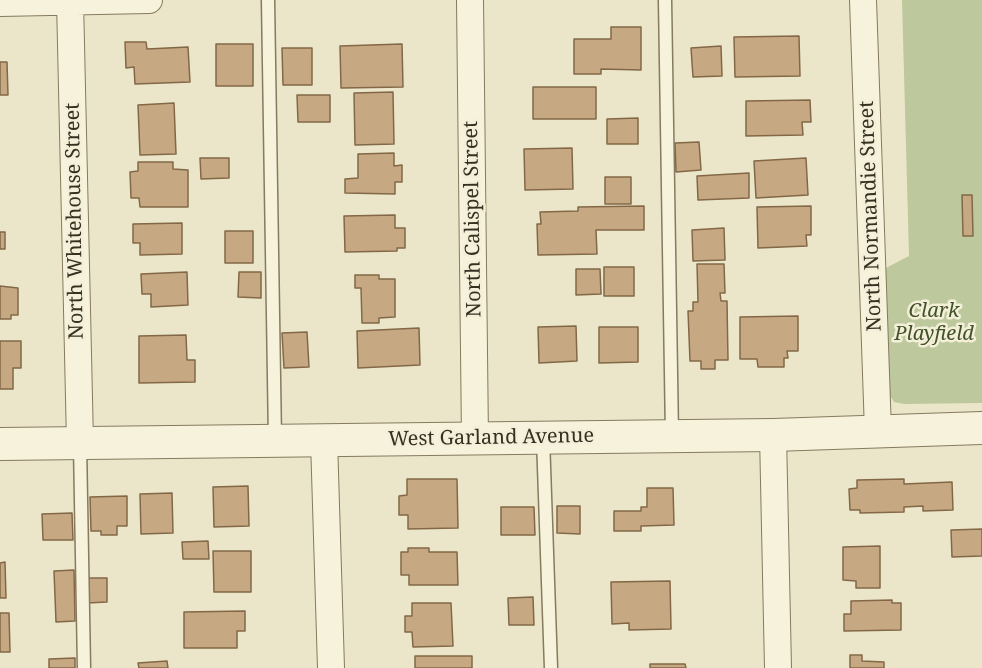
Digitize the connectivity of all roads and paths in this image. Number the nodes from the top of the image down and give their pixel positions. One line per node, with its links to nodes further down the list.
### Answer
1 (149, 0): 6 (street)
2 (268, 0): 14 (lane)
3 (470, 0): 13 (street, North Calispel Street)
4 (665, 0): 10 (lane)
5 (863, 0): 9 (street, North Normandie Street)
6 (70, 1): 7 (street); 16 (street, North Whitehouse Street)
7 (0, 3)
8 (982, 428): 9 (street, West Garland Avenue)
9 (878, 431): 11 (street, West Garland Avenue)
10 (672, 435): 11 (street, West Garland Avenue); 12 (street, West Garland Avenue)
11 (773, 435): 21 (street)
12 (543, 436): 13 (street, West Garland Avenue); 20 (lane)
13 (475, 439): 15 (street, West Garland Avenue)
14 (276, 440): 15 (street, West Garland Avenue); 16 (street, West Garland Avenue)
15 (324, 440): 19 (street)
16 (80, 442): 17 (street, West Garland Avenue); 18 (lane)
17 (0, 444)
18 (84, 668)
19 (331, 668)
20 (551, 668)
21 (778, 668)

